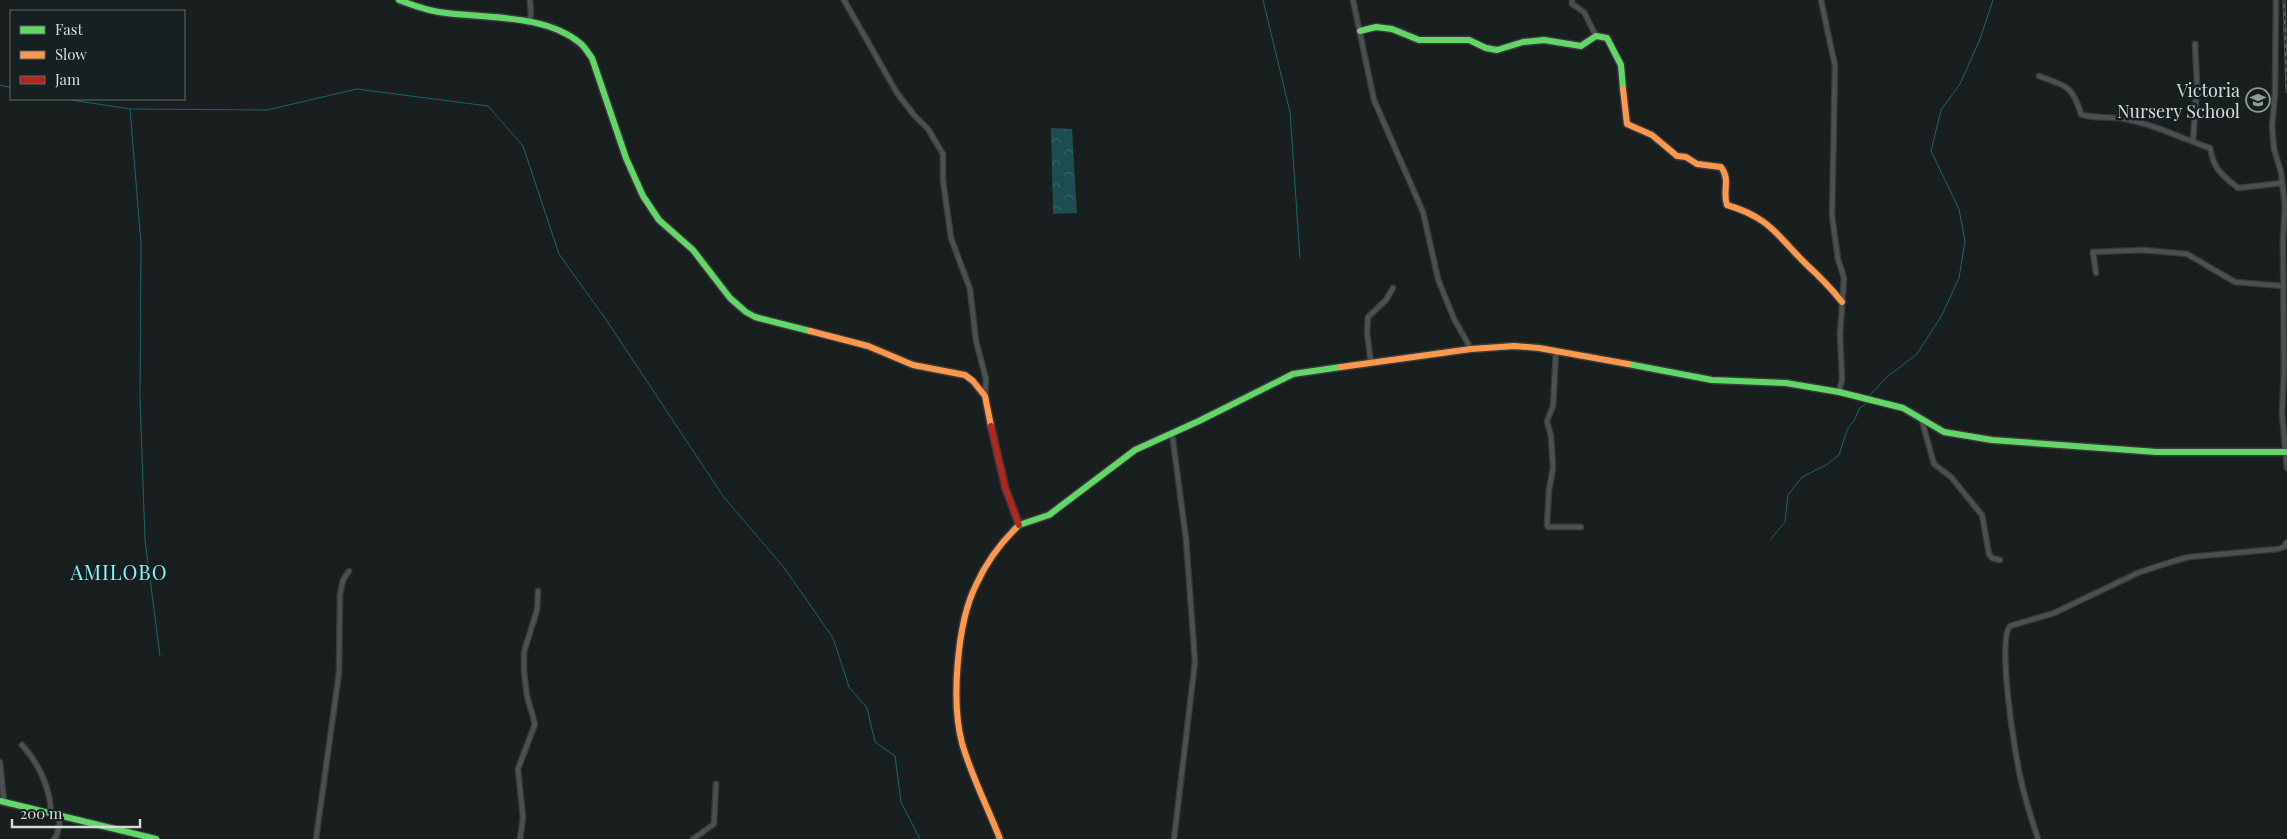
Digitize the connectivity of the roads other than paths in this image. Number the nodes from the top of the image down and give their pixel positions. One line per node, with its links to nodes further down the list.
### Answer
1 (399, 0): 8 (street)
2 (530, 0): 8 (street)
3 (844, 0): 23 (street)
4 (1353, 0): 9 (street)
5 (1572, 0): 10 (street)
6 (1821, 0): 18 (street)
7 (2276, 0): 14 (street)
8 (529, 23): 23 (street)
9 (1360, 31): 10 (street); 19 (street)
10 (1596, 36): 18 (street)
11 (2195, 44): 13 (street)
12 (2039, 76): 13 (street)
13 (2193, 141): 14 (street)
14 (2282, 183): 16 (street)
15 (2096, 273): 16 (street)
16 (2283, 286): 26 (street)
17 (1393, 288): 21 (street)
18 (1842, 302): 22 (street)
19 (1471, 349): 20 (street); 21 (street)
20 (1556, 352): 22 (street); 29 (street)
21 (1371, 364): 25 (street)
22 (1839, 392): 24 (street)
23 (985, 396): 28 (street)
24 (1922, 419): 26 (street); 31 (street)
25 (1172, 433): 28 (street); 46 (street)
26 (2285, 452): 27 (street)
27 (2287, 468)
28 (1019, 525): 45 (street)
29 (1581, 527)
30 (2287, 542): 47 (street)
31 (2000, 560)
32 (349, 571): 42 (street)
33 (538, 591): 43 (street)
34 (22, 745): 38 (street)
35 (0, 762): 37 (street)
36 (716, 784): 44 (street)
37 (2, 802): 38 (street)
38 (51, 814): 39 (street)
39 (61, 816): 40 (street); 41 (street)
40 (54, 839)
41 (156, 839)
42 (316, 839)
43 (520, 839)
44 (693, 839)
45 (1000, 839)
46 (1174, 839)
47 (2038, 839)

